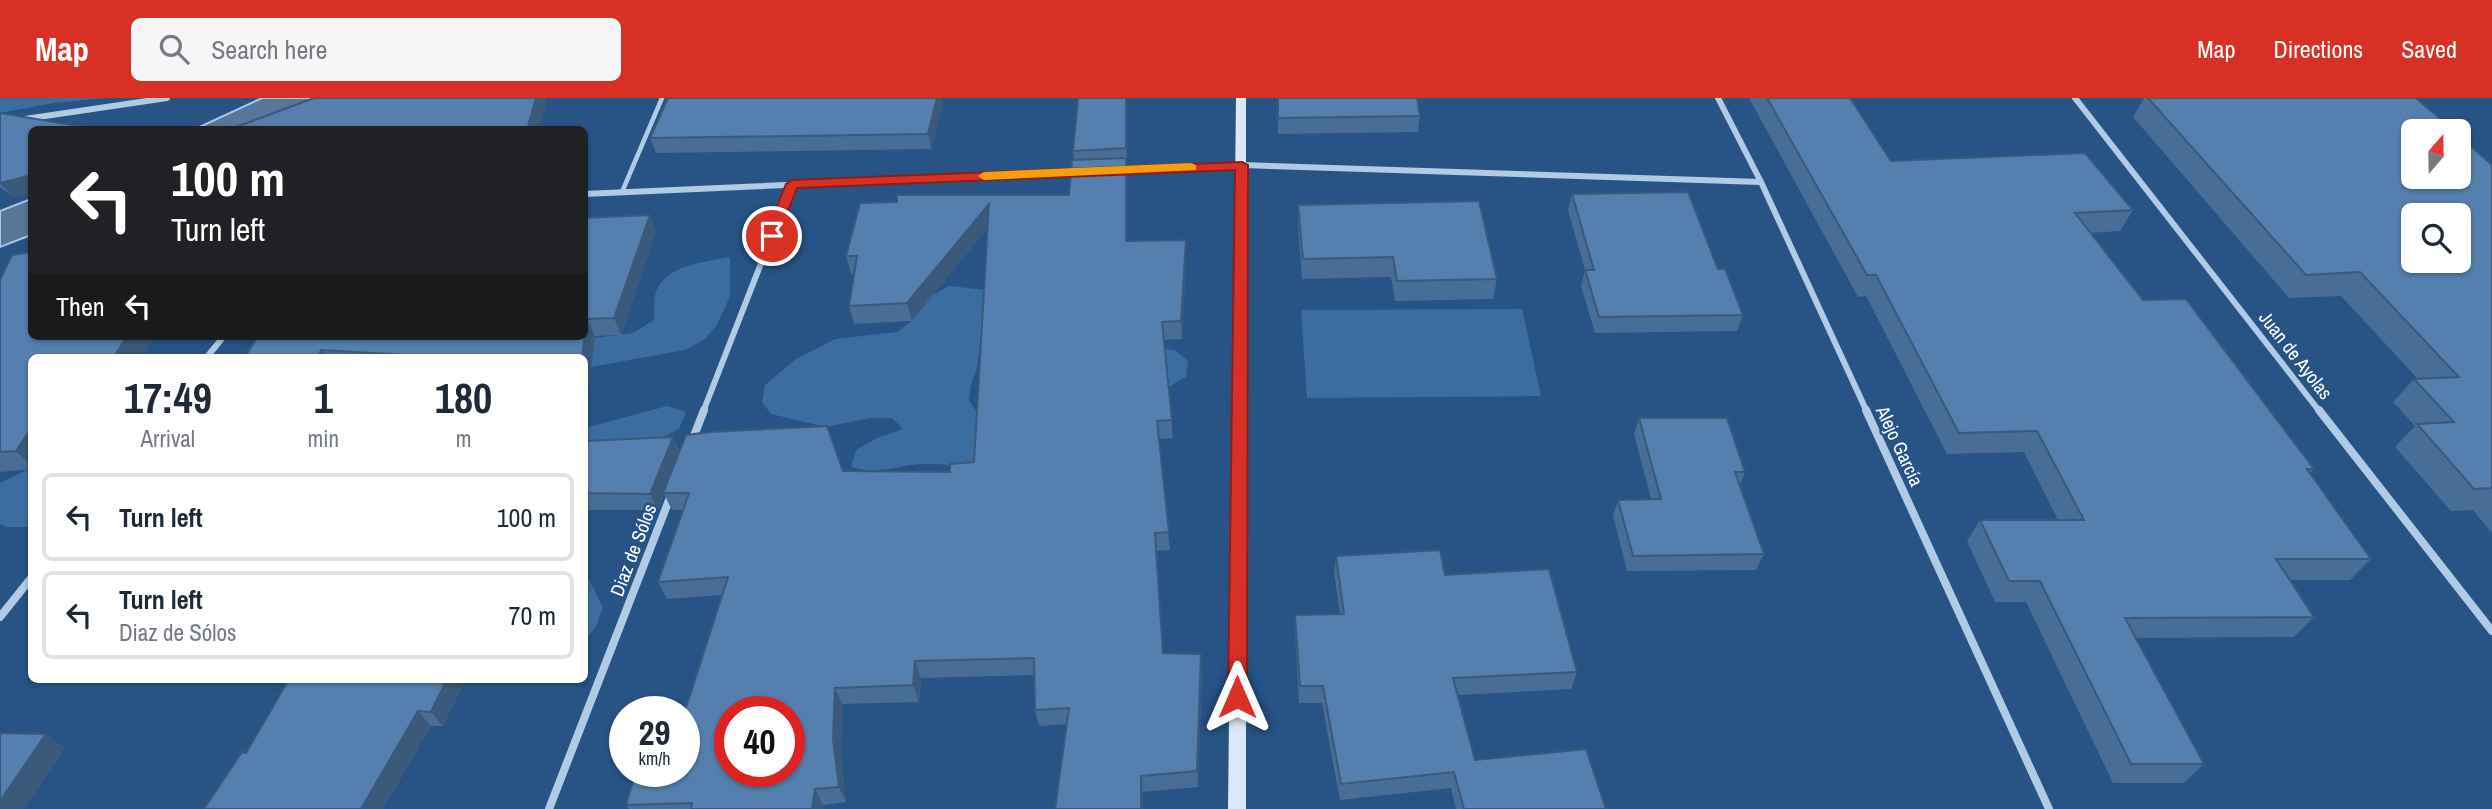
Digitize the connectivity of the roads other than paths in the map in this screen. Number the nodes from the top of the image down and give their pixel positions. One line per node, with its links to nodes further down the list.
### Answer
1 (167, 98): 6 (street)
2 (662, 98): 12 (lane)
3 (1241, 98): 7 (street)
4 (1718, 98): 10 (street, Alejo García)
5 (2075, 98): 20 (street, Juan de Ayolas)
6 (13, 121)
7 (1242, 165): 8 (street); 10 (street); 22 (street)
8 (1105, 171)
9 (1092, 172): 11 (street)
10 (1761, 182): 23 (street, Alejo García)
11 (792, 184): 12 (street); 16 (street)
12 (622, 192): 13 (street)
13 (588, 194)
14 (220, 340): 15 (street)
15 (209, 354)
16 (691, 444)
17 (676, 484): 21 (street, Diaz de Sólos)
18 (28, 582): 19 (street)
19 (0, 617)
20 (2492, 631)
21 (549, 809)
22 (1237, 809)
23 (2049, 809)

